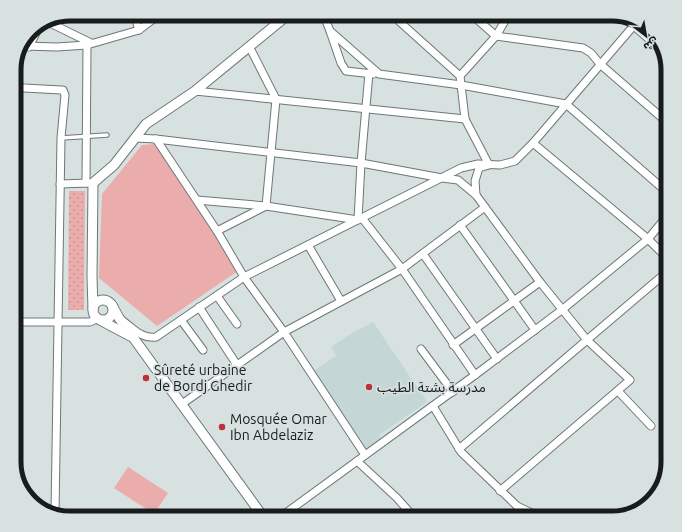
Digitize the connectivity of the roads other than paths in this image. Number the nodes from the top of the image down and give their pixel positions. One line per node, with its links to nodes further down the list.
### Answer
1 (136, 21): 10 (street)
2 (151, 21): 10 (street)
3 (280, 21): 15 (main road)
4 (327, 21): 11 (street)
5 (400, 21): 19 (street)
6 (479, 21): 12 (street)
7 (505, 21): 12 (street)
8 (53, 25): 13 (street)
9 (633, 26): 16 (street)
10 (139, 30): 13 (street)
11 (330, 31): 17 (street); 18 (street)
12 (496, 36): 16 (street); 19 (street)
13 (89, 44): 14 (street); 29 (street)
14 (27, 46)
15 (250, 46): 22 (main road); 23 (street)
16 (600, 64): 24 (street); 26 (street)
17 (369, 73): 18 (street); 25 (street)
18 (379, 74): 20 (street)
19 (460, 76): 20 (street)
20 (461, 85): 24 (street); 27 (street)
21 (21, 87): 30 (street)
22 (195, 91): 23 (street); 31 (main road)
23 (276, 99): 25 (street); 34 (street)
24 (566, 104): 33 (street); 40 (street)
25 (366, 109): 27 (street); 35 (street)
26 (661, 117)
27 (465, 119): 36 (street)
28 (107, 135): 29 (lane)
29 (86, 137): 30 (lane); 38 (street)
30 (61, 138): 39 (street)
31 (136, 138): 32 (street); 38 (main road)
32 (156, 139): 34 (street); 42 (street)
33 (533, 143): 36 (street); 49 (street)
34 (271, 153): 35 (street); 43 (street)
35 (361, 163): 37 (street); 45 (street)
36 (489, 165): 37 (street); 41 (street)
37 (442, 178): 41 (street); 45 (street)
38 (90, 183): 39 (street); 54 (main road)
39 (60, 184): 68 (street)
40 (661, 187)
41 (476, 196): 44 (street)
42 (197, 200): 43 (street); 48 (street)
43 (266, 206): 45 (street); 48 (street)
44 (485, 207): 47 (street); 57 (street)
45 (360, 219): 50 (street); 53 (street)
46 (661, 223): 49 (street)
47 (460, 225): 52 (street); 60 (street)
48 (217, 231): 55 (street)
49 (648, 239): 51 (street); 63 (street)
50 (308, 245): 55 (street); 59 (street)
51 (661, 252)
52 (423, 254): 53 (street); 70 (street)
53 (402, 269): 59 (street); 75 (street)
54 (92, 277): 61 (main road); 64 (main road)
55 (244, 277): 58 (street); 72 (street)
56 (661, 277): 73 (street)
57 (540, 282): 60 (street); 63 (street)
58 (217, 296): 62 (street); 69 (street)
59 (341, 301): 72 (street)
60 (514, 301): 70 (street); 71 (street)
61 (110, 303): 64 (main road); 64 (main road); 65 (main road)
62 (199, 307): 66 (street); 79 (street)
63 (563, 309): 71 (street); 73 (street)
64 (97, 316): 68 (street); 74 (main road)
65 (119, 318): 66 (street); 74 (main road)
66 (181, 320): 76 (street)
67 (21, 322): 68 (street)
68 (57, 322): 90 (street)
69 (238, 324)
70 (475, 329): 75 (street); 78 (street)
71 (535, 330): 78 (street)
72 (284, 332): 79 (street); 87 (street)
73 (587, 339): 81 (street); 86 (street)
74 (136, 340): 83 (main road)
75 (453, 345): 80 (street)
76 (203, 350)
77 (421, 350): 82 (street)
78 (497, 359): 80 (street)
79 (237, 365): 83 (street)
80 (475, 375): 82 (street)
81 (618, 391): 85 (street); 89 (street)
82 (453, 392): 84 (street)
83 (182, 404): 91 (main road)
84 (433, 406): 86 (street); 87 (street)
85 (651, 426)
86 (459, 449): 89 (street)
87 (365, 456): 88 (street)
88 (357, 461): 92 (street); 93 (street)
89 (500, 491): 94 (street)
90 (55, 508)
91 (259, 511)
92 (289, 511)
93 (409, 511)
94 (527, 511)

